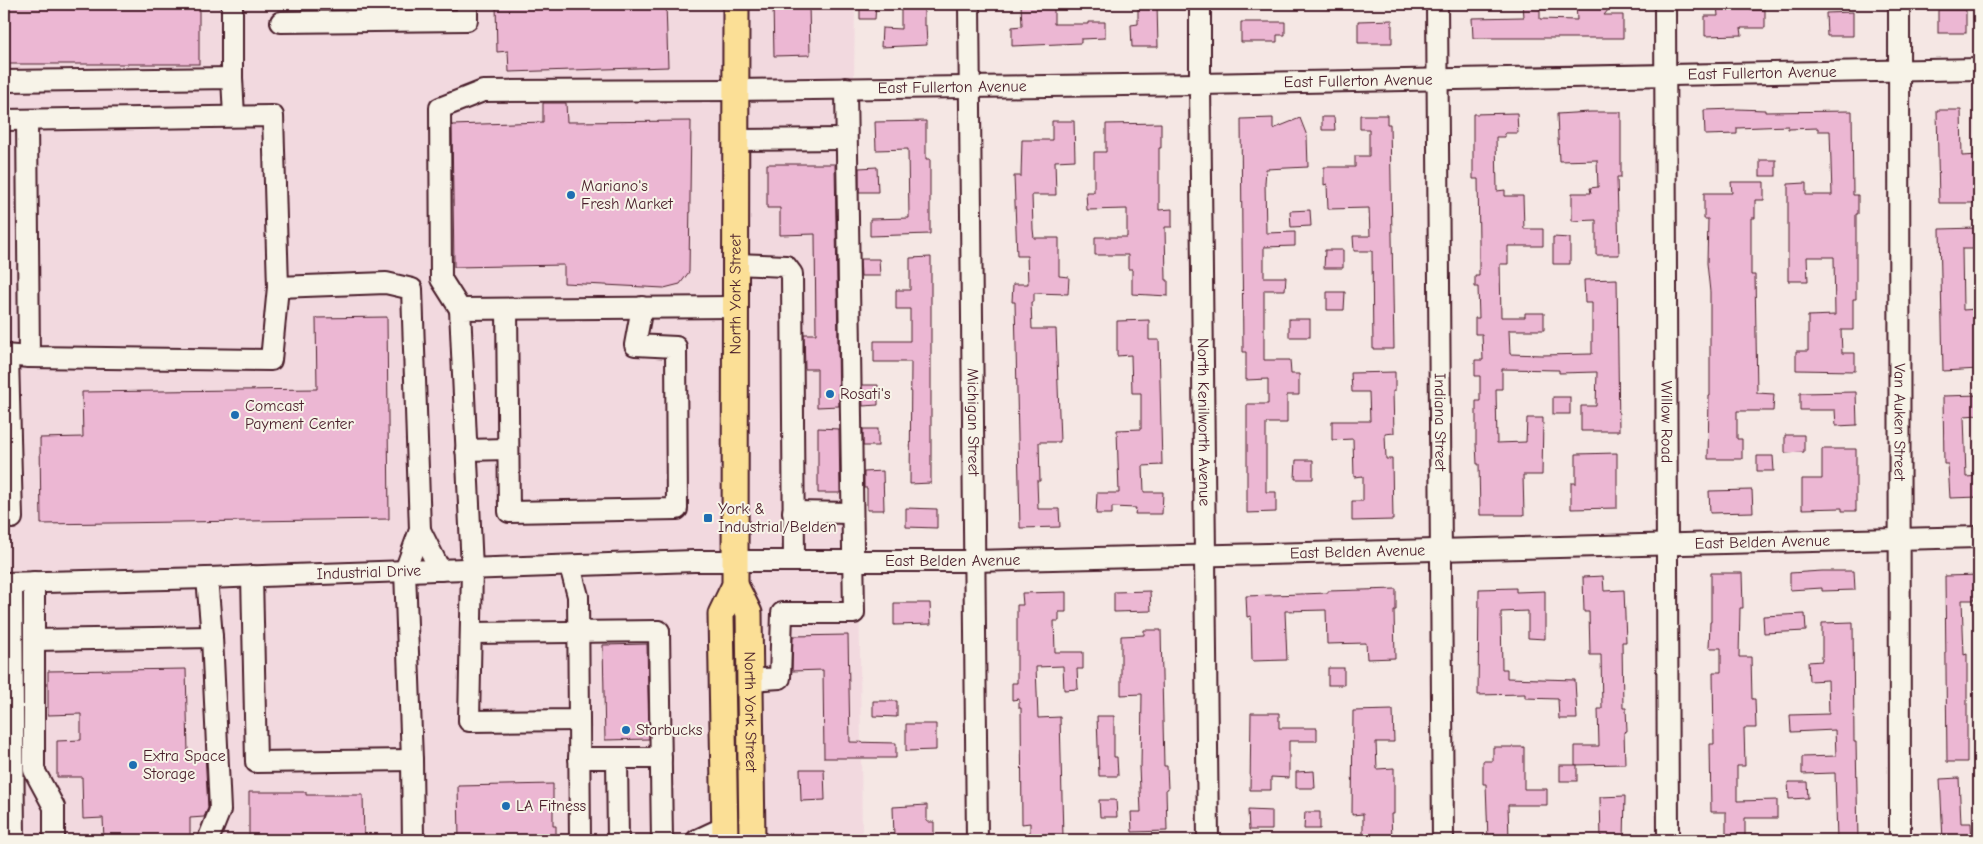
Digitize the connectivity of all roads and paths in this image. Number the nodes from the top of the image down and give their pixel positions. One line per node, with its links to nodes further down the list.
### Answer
1 (232, 4): 13 (street)
2 (467, 4): 9 (street)
3 (736, 4): 19 (main road, North York Street)
4 (969, 4): 17 (street, Michigan Street)
5 (1200, 4): 16 (street, North Kenilworth Avenue)
6 (1437, 4): 14 (street, Indiana Street)
7 (1664, 4): 12 (street, Willow Road)
8 (1898, 4): 11 (street, Van Auken Street)
9 (281, 22)
10 (1979, 69): 11 (street, East Fullerton Avenue)
11 (1899, 70): 12 (street, East Fullerton Avenue); 40 (street, Van Auken Street)
12 (1664, 75): 14 (street, East Fullerton Avenue); 41 (street, Willow Road)
13 (232, 78): 15 (street); 20 (street)
14 (1438, 79): 16 (street, East Fullerton Avenue); 42 (street, Indiana Street)
15 (4, 82)
16 (1200, 84): 17 (street, East Fullerton Avenue); 43 (street, North Kenilworth Avenue)
17 (968, 86): 18 (street, East Fullerton Avenue); 47 (street, Michigan Street)
18 (846, 88): 19 (street, East Fullerton Avenue); 23 (street)
19 (736, 90): 24 (main road, North York Street); 29 (street, East Fullerton Avenue)
20 (234, 116): 22 (street); 26 (street)
21 (4, 120): 22 (street)
22 (27, 120): 32 (street)
23 (846, 139): 24 (street); 36 (street)
24 (735, 140): 25 (main road, North York Street)
25 (735, 264): 28 (main road, North York Street); 35 (street)
26 (278, 287): 32 (street); 38 (street)
27 (642, 307): 28 (street); 30 (street); 33 (street)
28 (735, 307): 44 (main road, North York Street)
29 (460, 309): 30 (street); 34 (street)
30 (507, 309): 33 (street)
31 (6, 355): 32 (street); 37 (street)
32 (29, 358)
33 (507, 449): 34 (street)
34 (466, 450): 49 (street)
35 (793, 512): 36 (street); 45 (street)
36 (852, 513): 46 (street)
37 (12, 518)
38 (420, 530): 50 (street); 51 (street)
39 (1979, 538): 40 (street, East Belden Avenue)
40 (1900, 539): 41 (street, East Belden Avenue); 82 (street, Van Auken Street)
41 (1666, 545): 42 (street, East Belden Avenue); 81 (street, Willow Road)
42 (1441, 550): 43 (street, East Belden Avenue); 80 (street, Indiana Street)
43 (1204, 556): 47 (street, East Belden Avenue); 79 (street, North Kenilworth Avenue)
44 (735, 560): 45 (street, East Belden Avenue); 48 (street, Industrial Drive); 56 (main road, North York Street)
45 (794, 561): 46 (street, East Belden Avenue)
46 (853, 561): 47 (street, East Belden Avenue); 62 (street)
47 (973, 561): 78 (street, Michigan Street)
48 (570, 566): 49 (street, Industrial Drive); 58 (street)
49 (472, 569): 50 (street, Industrial Drive); 59 (street)
50 (440, 570): 51 (street, Industrial Drive)
51 (405, 571): 52 (street, Industrial Drive); 67 (street)
52 (252, 576): 53 (street, Industrial Drive); 67 (street)
53 (207, 578): 54 (street, Industrial Drive); 60 (street)
54 (34, 582): 55 (street, Industrial Drive); 61 (street)
55 (8, 583): 57 (street)
56 (735, 585): 62 (main road, North York Street); 68 (main road, North York Street)
57 (8, 626): 69 (street)
58 (578, 632): 59 (street); 63 (street); 65 (street)
59 (470, 633): 63 (street)
60 (212, 637): 61 (street); 71 (street)
61 (34, 640): 70 (street)
62 (750, 680): 77 (main road, North York Street)
63 (579, 720): 64 (street)
64 (579, 758): 66 (street); 73 (street)
65 (661, 758): 66 (street); 75 (street)
66 (617, 759): 74 (street)
67 (412, 760): 72 (street)
68 (725, 834): 76 (street)
69 (14, 840)
70 (54, 840)
71 (208, 840)
72 (413, 840)
73 (580, 840)
74 (618, 840)
75 (662, 840)
76 (697, 840)
77 (752, 840)
78 (977, 840)
79 (1208, 840)
80 (1443, 840)
81 (1668, 840)
82 (1900, 840)

